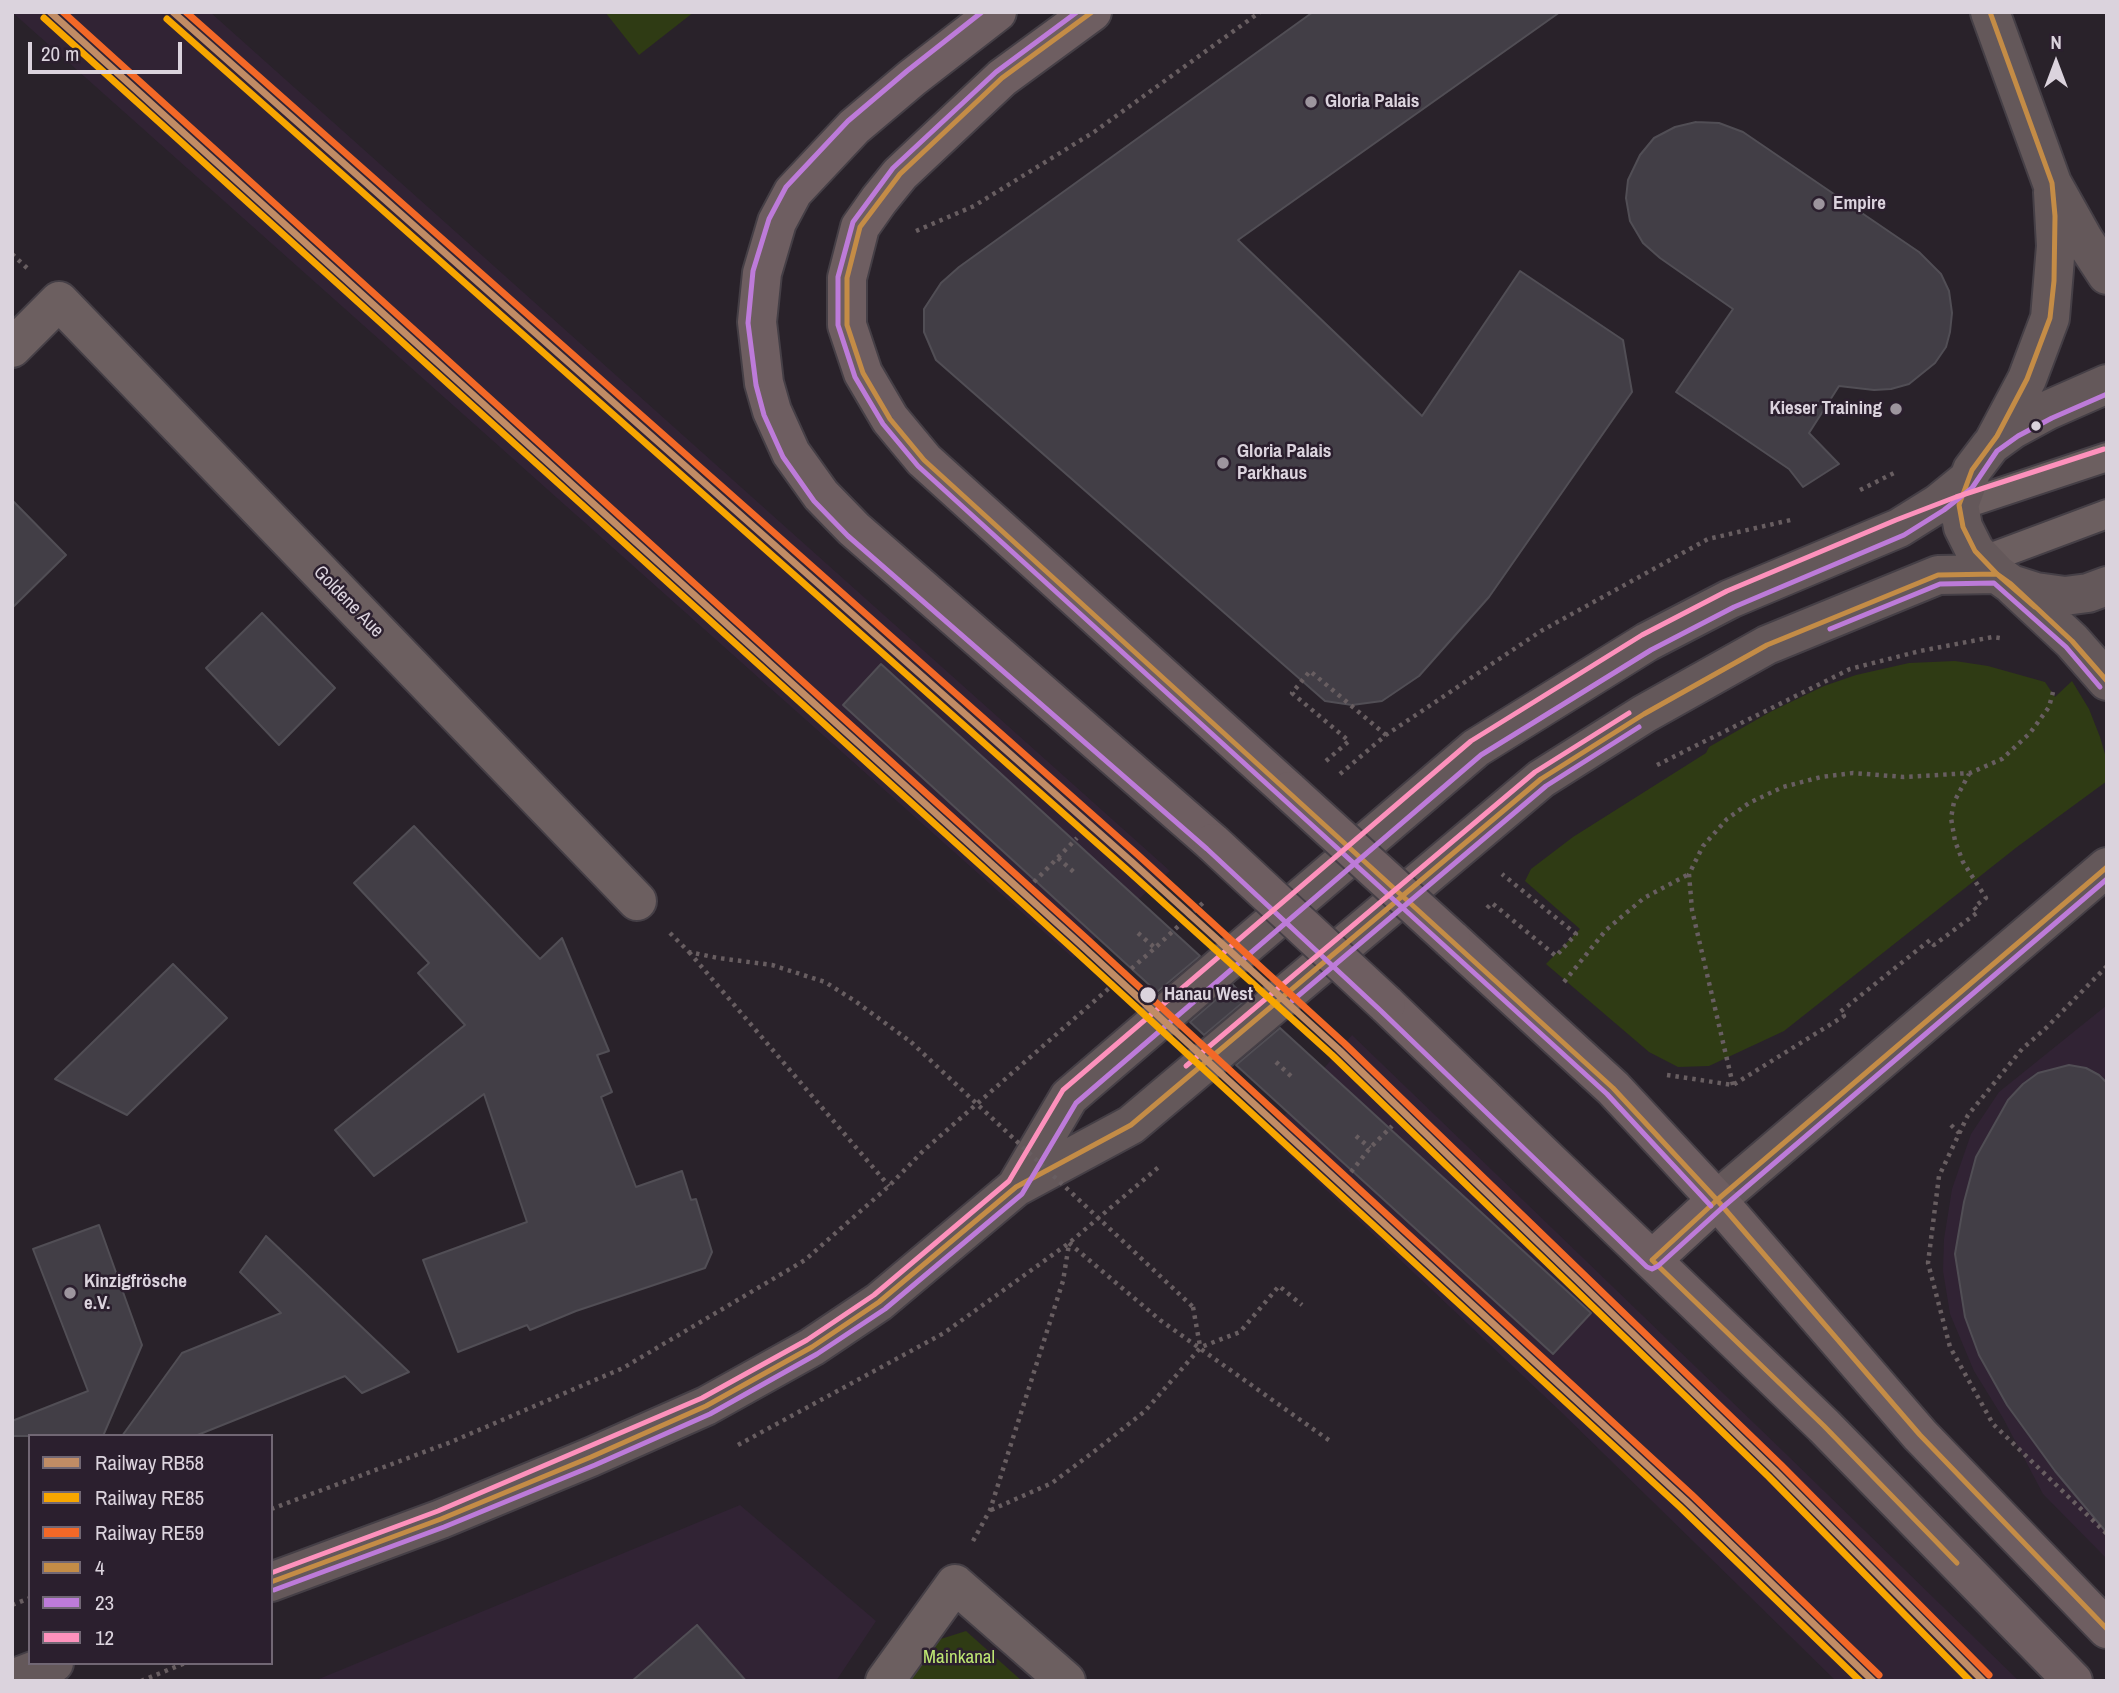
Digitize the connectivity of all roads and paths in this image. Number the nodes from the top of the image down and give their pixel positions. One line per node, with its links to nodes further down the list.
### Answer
1 (998, 12): 53 (main road, bridge)
2 (1092, 12): 52 (main road, bridge)
3 (1260, 12): 6 (path)
4 (1990, 12): 5 (main road)
5 (2052, 183): 7 (main road); 10 (main road)
6 (910, 234)
7 (2107, 275)
8 (12, 348): 35 (street, Goldene Aue)
9 (2107, 384): 10 (main road)
10 (1991, 446): 13 (main road)
11 (2107, 457): 13 (lane)
12 (1898, 470): 14 (path)
13 (1963, 493): 17 (main road); 51 (main road)
14 (1852, 495)
15 (2107, 514): 17 (lane)
16 (1805, 516): 22 (path)
17 (1997, 573): 18 (main road); 20 (main road); 51 (main road)
18 (2107, 586)
19 (2004, 638): 24 (path)
20 (2107, 681)
21 (2054, 688): 25 (path)
22 (1386, 734): 23 (path); 26 (path)
23 (1324, 763)
24 (1651, 768)
25 (1970, 773): 32 (path); 32 (path)
26 (1332, 782)
27 (1077, 838): 28 (path)
28 (1058, 858): 31 (path); 33 (path)
29 (2107, 867): 52 (main road)
30 (1499, 871): 36 (path)
31 (1076, 874)
32 (1689, 874): 41 (path)
33 (1034, 882)
34 (1214, 893): 38 (path)
35 (637, 901): 39 (path)
36 (1505, 913)
37 (1138, 933): 38 (path)
38 (1155, 948): 50 (path)
39 (689, 952): 50 (path); 55 (path, bridge)
40 (2107, 966): 46 (path)
41 (1557, 990)
42 (1276, 1062): 43 (path)
43 (1294, 1079)
44 (1951, 1125): 46 (path)
45 (1392, 1126): 48 (path)
46 (1959, 1133): 58 (path)
47 (1356, 1136): 48 (path)
48 (1370, 1148): 49 (path)
49 (1351, 1172)
50 (888, 1186): 57 (path)
51 (1016, 1187): 59 (main road)
52 (1717, 1200): 53 (main road); 60 (main road)
53 (1652, 1259): 67 (main road)
54 (1302, 1305): 55 (path)
55 (1201, 1347): 55 (path); 56 (path)
56 (1330, 1441)
57 (273, 1508)
58 (2107, 1534)
59 (273, 1581)
60 (2107, 1629)
61 (49, 1665): 63 (main road)
62 (180, 1665): 64 (path)
63 (12, 1679)
64 (141, 1681)
65 (885, 1681): 66 (street)
66 (1066, 1681)
67 (2073, 1681)

